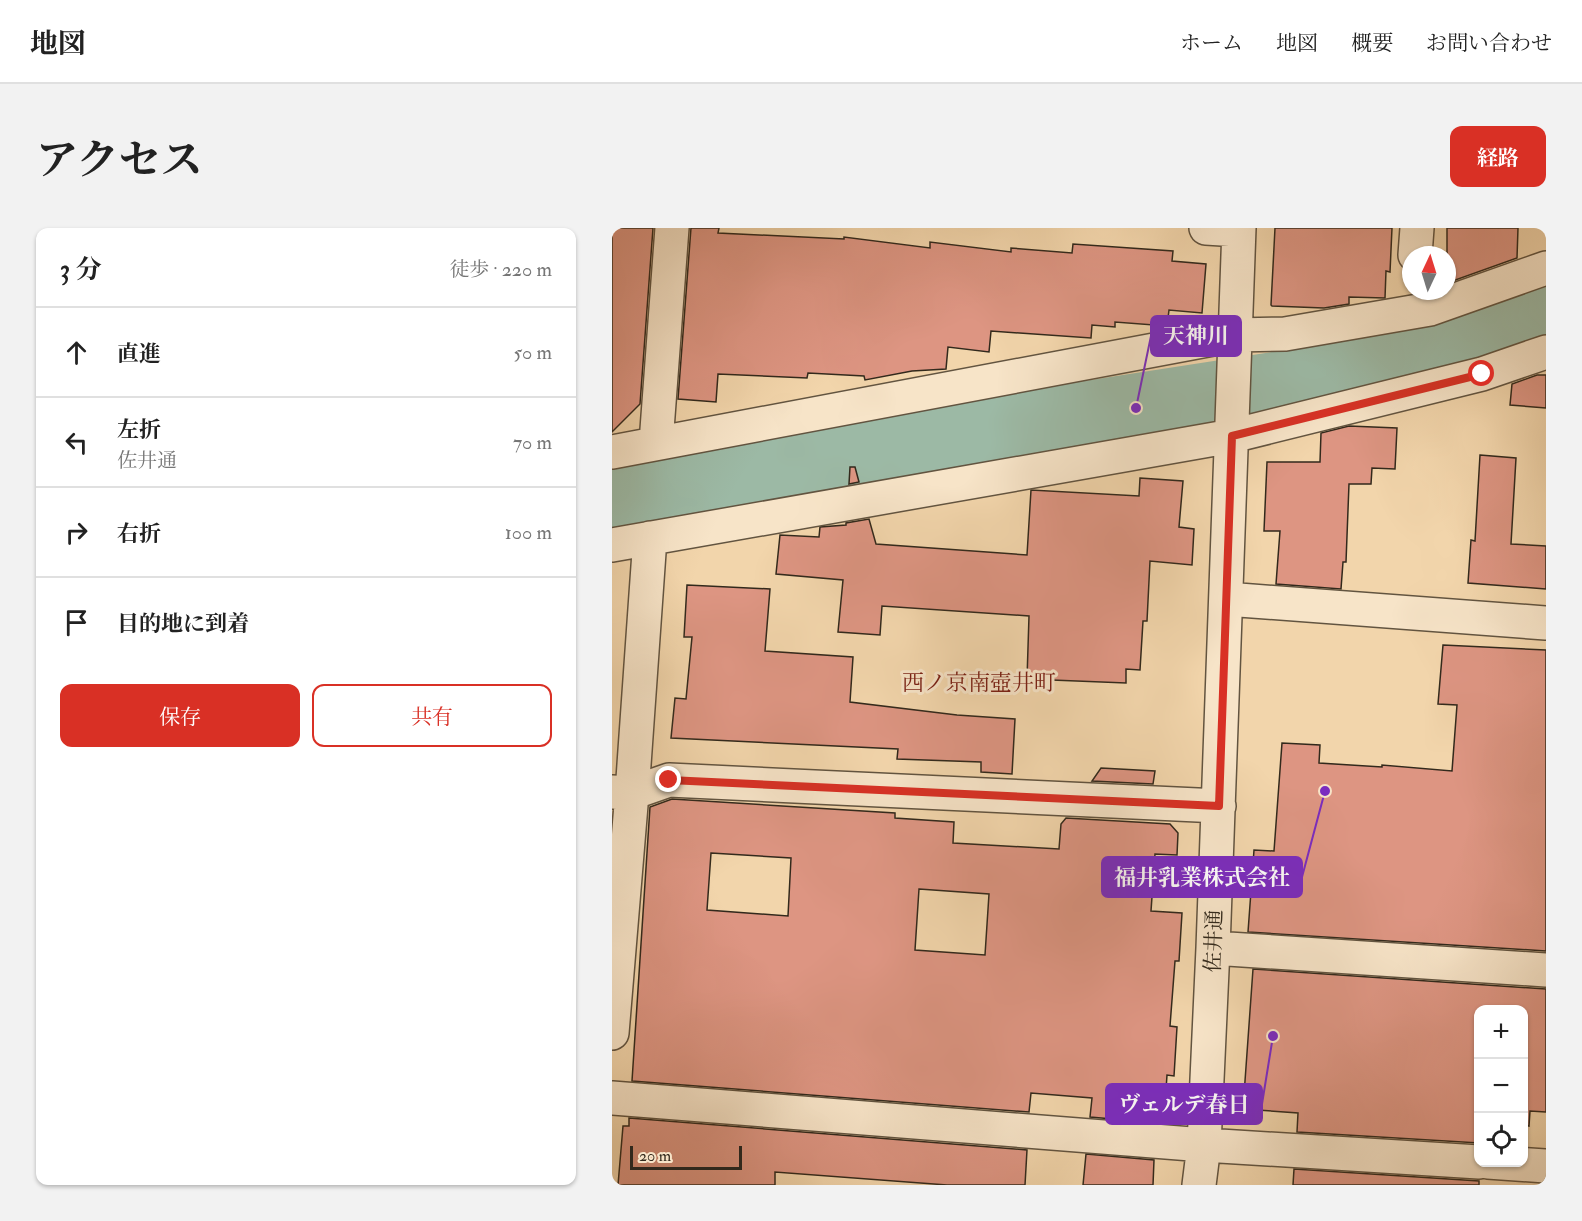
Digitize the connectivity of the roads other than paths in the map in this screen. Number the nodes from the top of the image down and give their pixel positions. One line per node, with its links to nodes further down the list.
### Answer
1 (672, 228): 11 (street)
2 (1206, 228): 4 (street)
3 (1417, 228): 5 (street)
4 (1238, 229): 8 (street, 佐井通)
5 (1416, 246)
6 (1546, 268): 7 (street)
7 (1413, 302): 8 (street)
8 (1234, 346): 10 (street, 佐井通); 11 (street)
9 (1546, 352): 10 (street)
10 (1232, 423): 13 (street); 15 (street, 佐井通)
11 (656, 443): 12 (street)
12 (612, 452)
13 (650, 538): 14 (street); 17 (street)
14 (612, 544)
15 (1226, 599): 16 (street); 18 (street, 佐井通)
16 (1546, 623)
17 (622, 792): 18 (street); 21 (street)
18 (1219, 806): 19 (street, 佐井通)
19 (1214, 948): 20 (street); 23 (street, 佐井通)
20 (1546, 970)
21 (612, 1033)
22 (612, 1098): 23 (street)
23 (1204, 1145): 24 (street); 27 (street, 佐井通)
24 (1474, 1162)
25 (1528, 1165): 26 (street)
26 (1546, 1166)
27 (1199, 1185)

